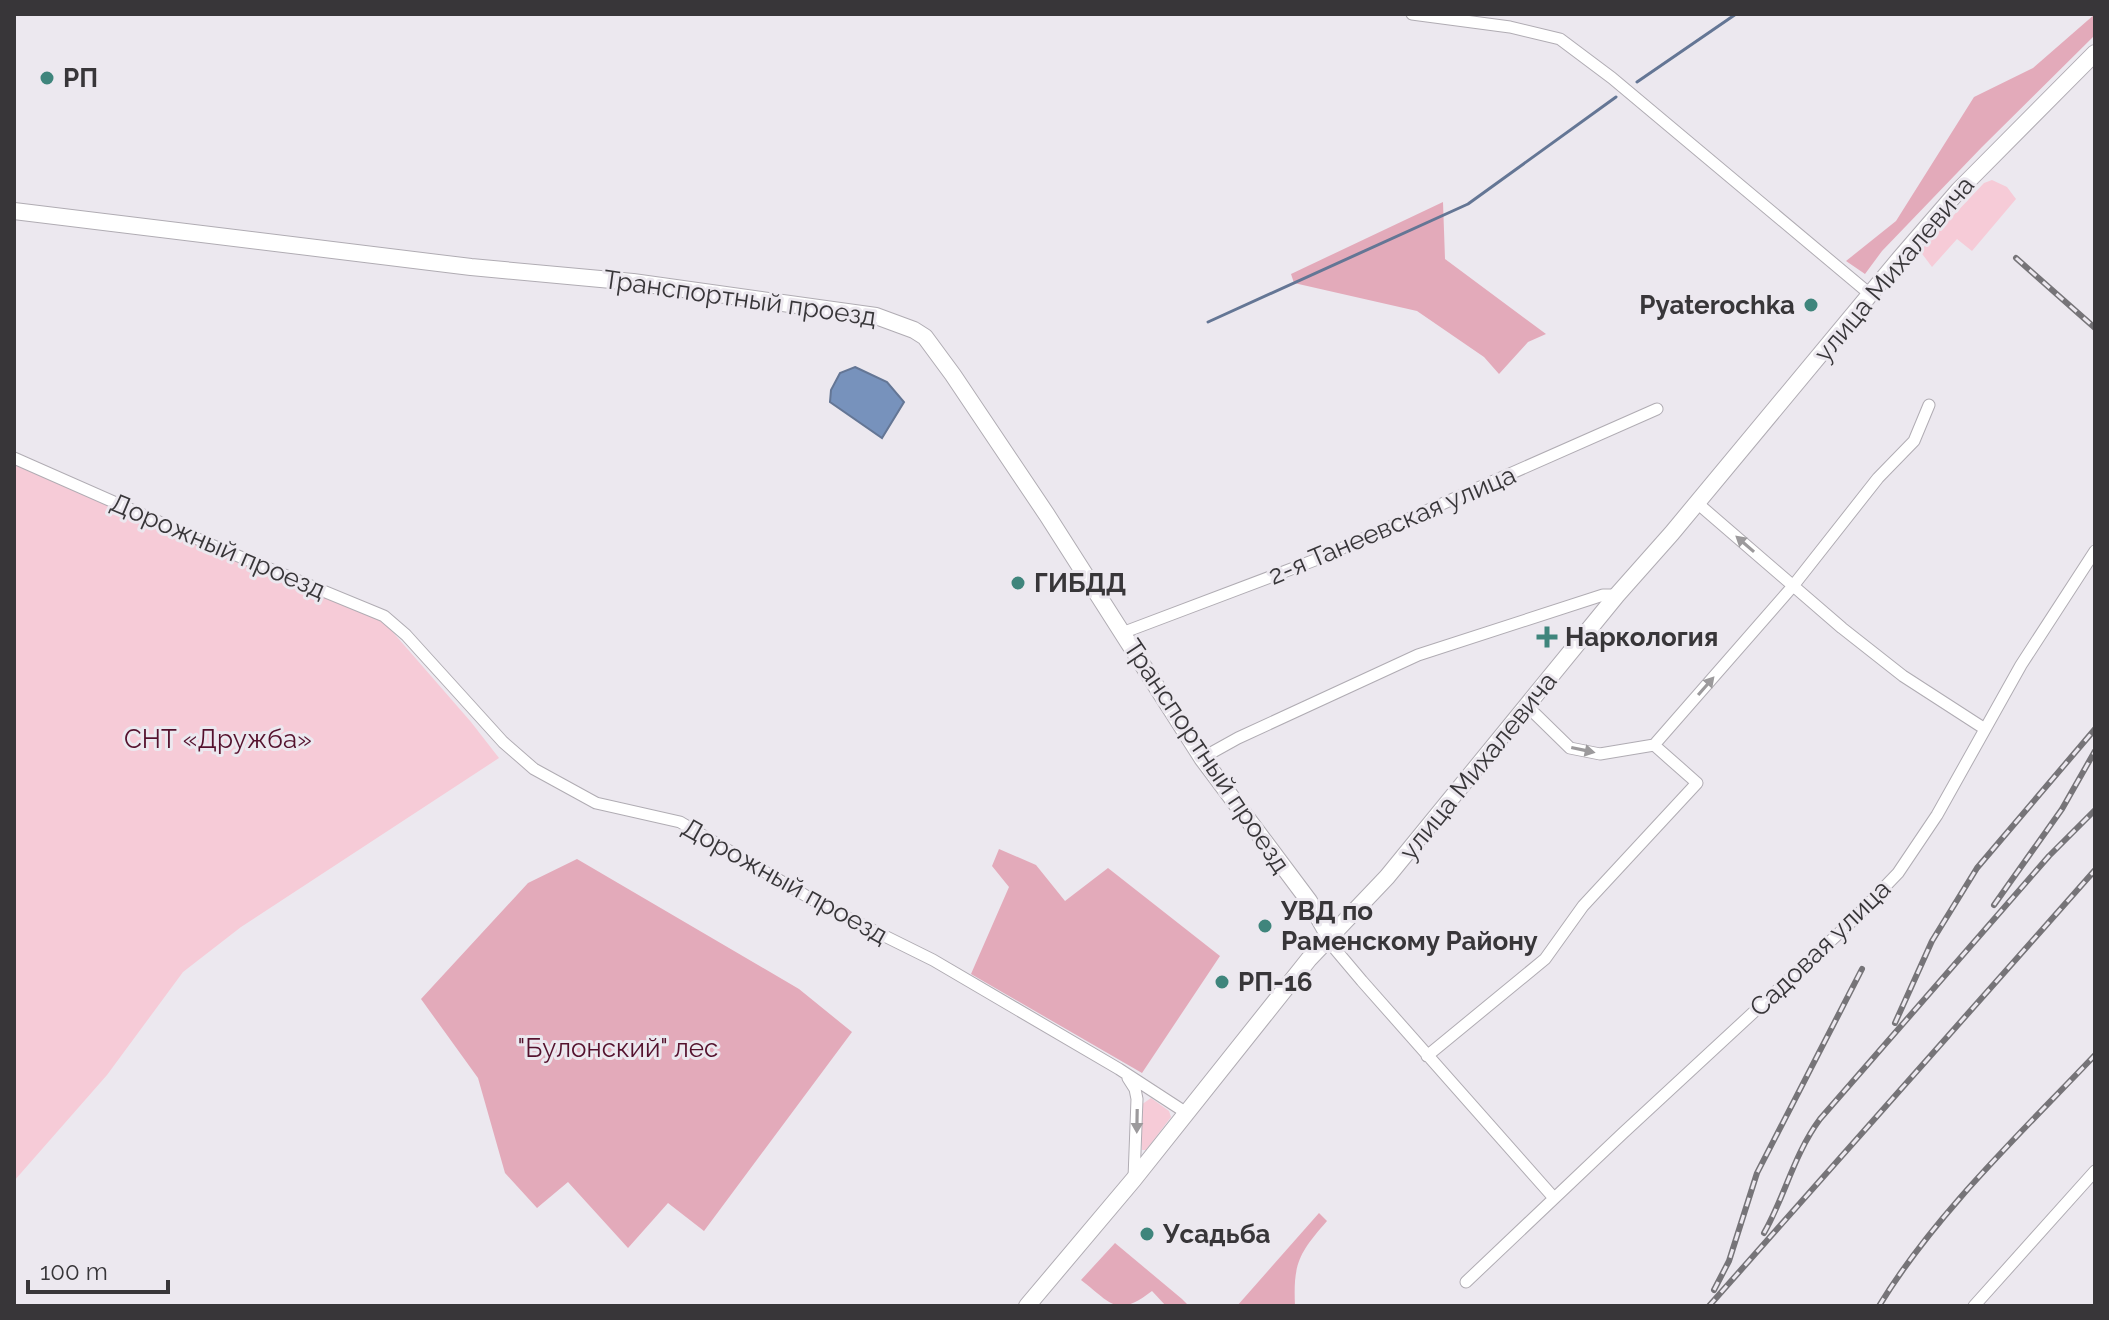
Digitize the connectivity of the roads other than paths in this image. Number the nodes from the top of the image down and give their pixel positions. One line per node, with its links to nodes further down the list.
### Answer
1 (1412, 14): 4 (street)
2 (2095, 53): 4 (main road, улица Михалевича)
3 (14, 211): 12 (main road, Транспортный проезд)
4 (1871, 295): 8 (main road, улица Михалевича)
5 (1929, 405): 10 (street)
6 (1657, 409): 12 (street, 2-я Танеевская улица)
7 (14, 458): 19 (street, Дорожный проезд)
8 (1696, 502): 10 (street, one-way to 8); 11 (main road, улица Михалевича)
9 (2095, 551): 14 (street, Садовая улица)
10 (1793, 586): 14 (street); 15 (street, one-way to 10)
11 (1617, 595): 13 (main road, улица Михалевича); 16 (street)
12 (1122, 633): 16 (main road, Транспортный проезд)
13 (1527, 706): 15 (street, one-way to 15); 17 (main road, улица Михалевича)
14 (1985, 729): 23 (street, Садовая улица)
15 (1654, 745): 18 (street)
16 (1202, 758): 17 (main road, Транспортный проезд)
17 (1330, 938): 18 (street, Транспортный проезд); 20 (main road, улица Михалевича)
18 (1427, 1056): 23 (street, Транспортный проезд)
19 (1119, 1069): 20 (street, Дорожный проезд); 22 (street, one-way to 22)
20 (1185, 1112): 22 (main road, улица Михалевича)
21 (2095, 1171): 26 (street)
22 (1134, 1179): 25 (main road, улица Михалевича)
23 (1554, 1198): 24 (street, Садовая улица)
24 (1466, 1282)
25 (1027, 1306)
26 (1974, 1306)

